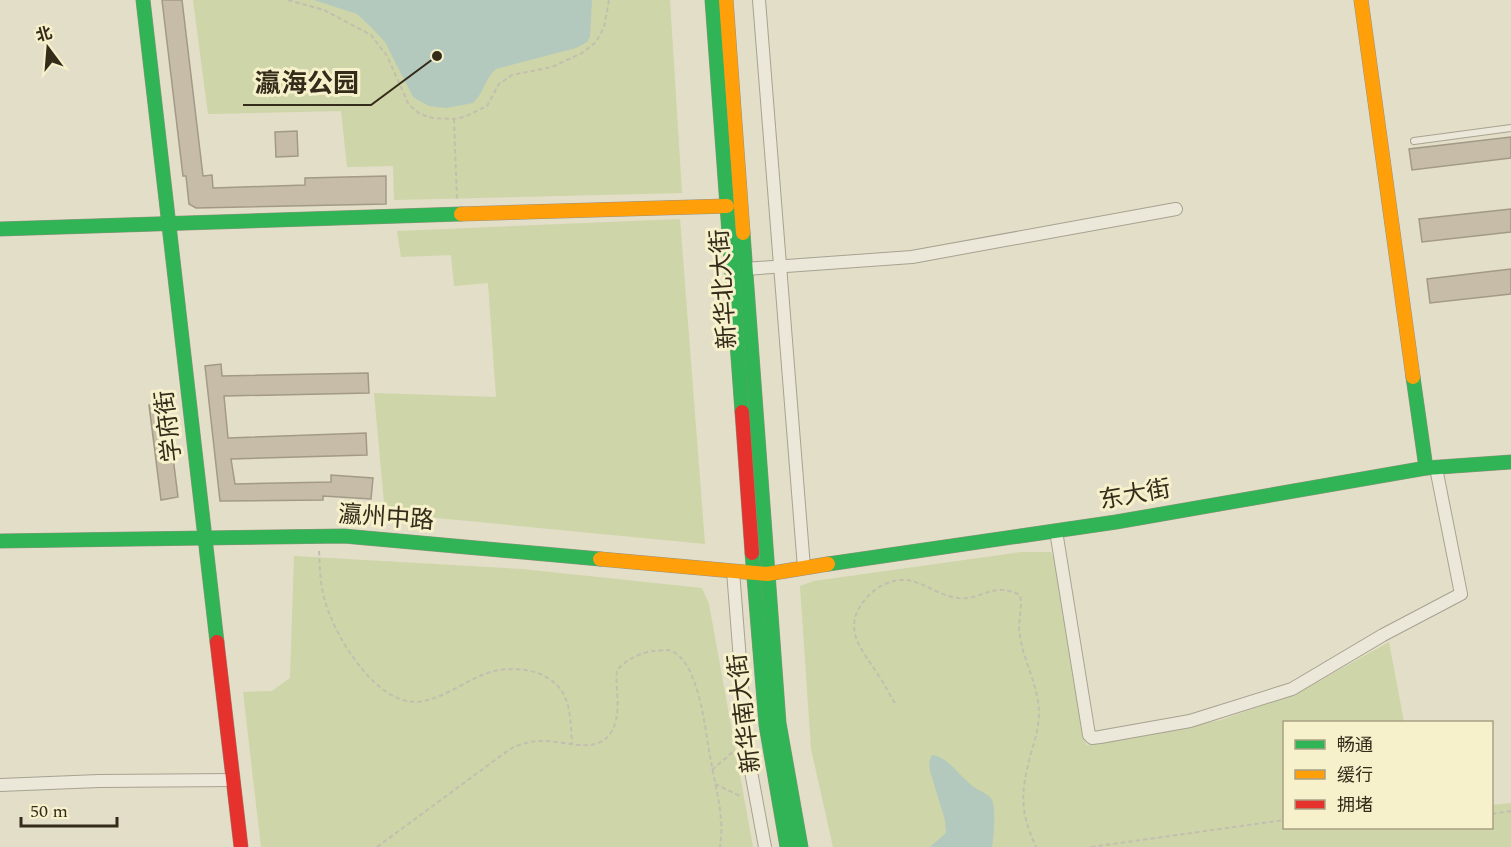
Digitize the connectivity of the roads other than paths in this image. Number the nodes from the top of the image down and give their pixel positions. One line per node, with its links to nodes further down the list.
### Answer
1 (143, 0): 10 (street, 学府街)
2 (712, 0): 8 (street, 新华北大街)
3 (726, 0): 13 (street, 新华北大街)
4 (759, 0): 12 (street)
5 (1361, 0): 15 (street)
6 (1511, 128): 7 (lane)
7 (1414, 141)
8 (727, 206): 10 (street); 21 (street, 新华北大街)
9 (1176, 209): 12 (street)
10 (168, 223): 11 (street); 17 (street, 学府街)
11 (0, 229)
12 (780, 267): 13 (street); 19 (street)
13 (745, 269): 21 (street, 新华北大街)
14 (1511, 462): 15 (street, 东大街)
15 (1431, 468): 16 (street, 东大街); 16 (street)
16 (1056, 531): 19 (street, 东大街)
17 (205, 537): 18 (street, 瀛州中路); 20 (street, 瀛州中路); 22 (street, 学府街)
18 (0, 541)
19 (804, 568): 21 (street, 东大街)
20 (733, 571): 21 (street, 瀛州中路); 25 (street)
21 (760, 574): 26 (street, 新华南大街); 27 (street, 新华南大街)
22 (233, 780): 23 (street); 24 (street, 学府街)
23 (0, 785)
24 (241, 847)
25 (765, 847)
26 (787, 847)
27 (801, 847)

